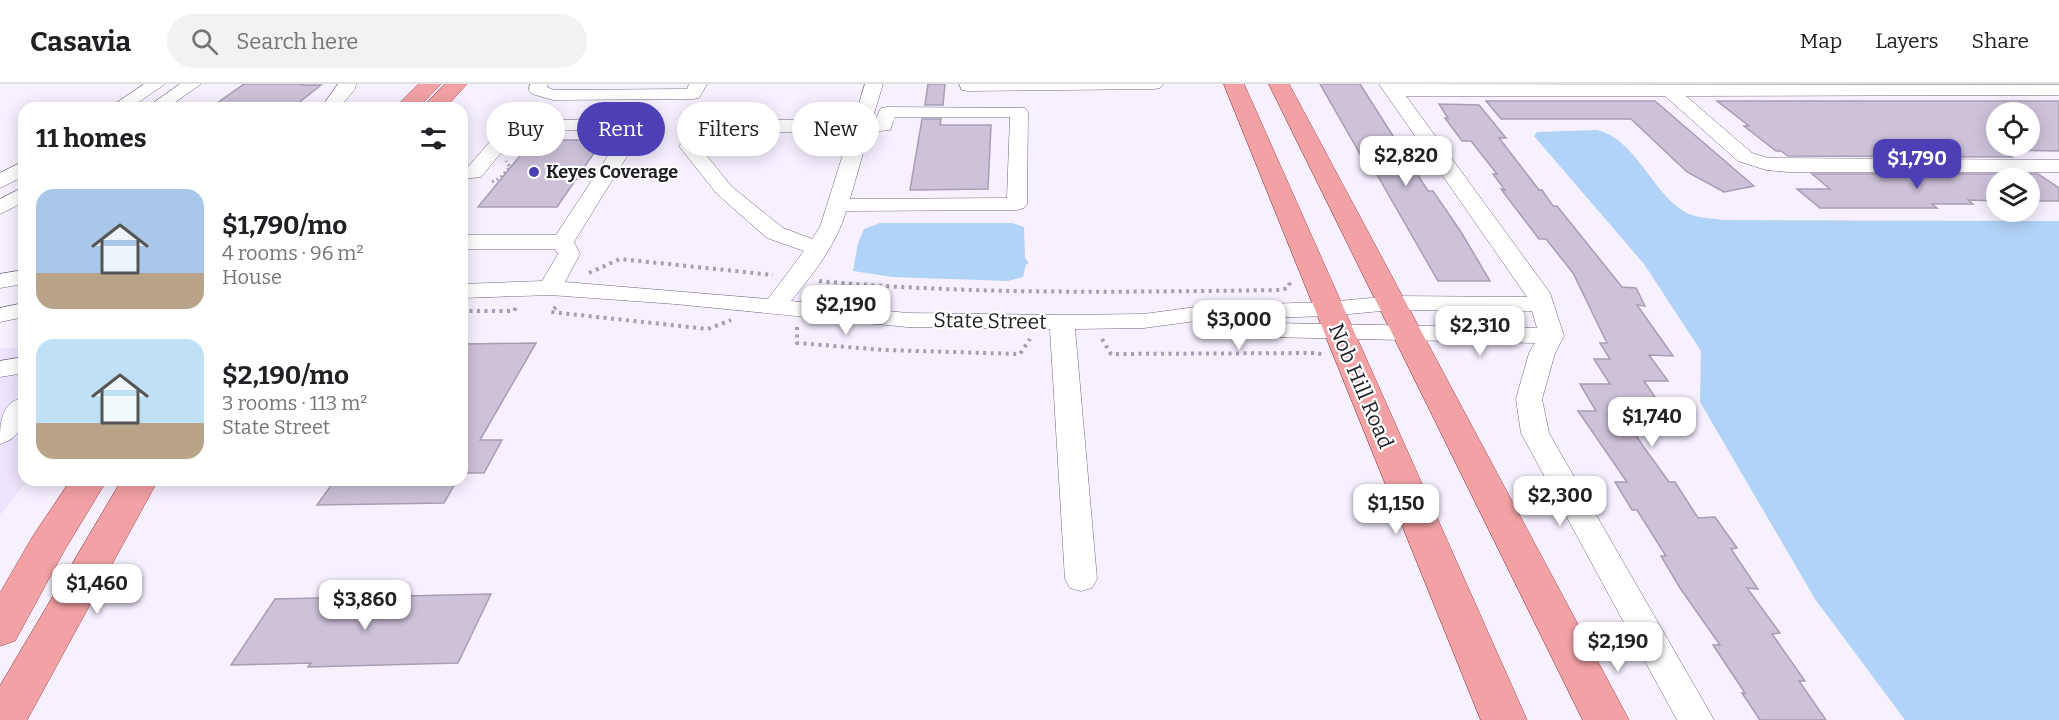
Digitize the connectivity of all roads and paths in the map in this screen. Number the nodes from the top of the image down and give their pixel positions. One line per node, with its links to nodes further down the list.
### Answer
1 (156, 84): 18 (street)
2 (192, 84): 19 (street)
3 (347, 84): 20 (street)
4 (431, 84): 21 (main road)
5 (457, 84): 22 (main road)
6 (539, 84): 16 (street)
7 (699, 84): 16 (street)
8 (874, 84): 23 (street)
9 (968, 84): 13 (street)
10 (1154, 84): 13 (street)
11 (1234, 84): 48 (main road, Nob Hill Road)
12 (1279, 84): 49 (main road)
13 (1114, 85)
14 (1391, 88): 17 (street); 44 (street)
15 (2054, 88): 17 (street)
16 (657, 89)
17 (1670, 91): 27 (street)
18 (128, 102)
19 (164, 102)
20 (335, 102)
21 (412, 102)
22 (439, 102)
23 (868, 102)
24 (792, 126): 36 (street)
25 (879, 126): 32 (street)
26 (852, 156): 32 (street)
27 (2059, 166)
28 (18, 171): 30 (street)
29 (468, 175): 35 (street)
30 (0, 182)
31 (18, 197): 33 (street)
32 (838, 205): 36 (street)
33 (0, 208)
34 (468, 242): 35 (street)
35 (563, 242): 40 (street)
36 (818, 248): 39 (street)
37 (468, 276): 40 (street, State Street)
38 (18, 278): 42 (street)
39 (797, 278): 40 (path); 41 (path); 45 (street)
40 (555, 279): 43 (street, State Street); 45 (street, State Street)
41 (1289, 279)
42 (0, 281)
43 (468, 290)
44 (1542, 304): 49 (street); 53 (street)
45 (774, 307): 50 (street, State Street)
46 (18, 310): 47 (street)
47 (0, 315)
48 (1333, 319): 49 (street); 49 (street); 50 (street, State Street); 63 (main road, Nob Hill Road)
49 (1400, 319): 53 (street); 64 (main road)
50 (1062, 322): 60 (street)
51 (18, 323): 52 (street)
52 (0, 327)
53 (1552, 336): 65 (street)
54 (18, 366): 55 (street)
55 (0, 369)
56 (18, 412): 57 (street)
57 (0, 435)
58 (85, 486): 61 (main road)
59 (137, 486): 62 (main road)
60 (1081, 579)
61 (0, 630)
62 (4, 720)
63 (1503, 720)
64 (1606, 720)
65 (1695, 720)

